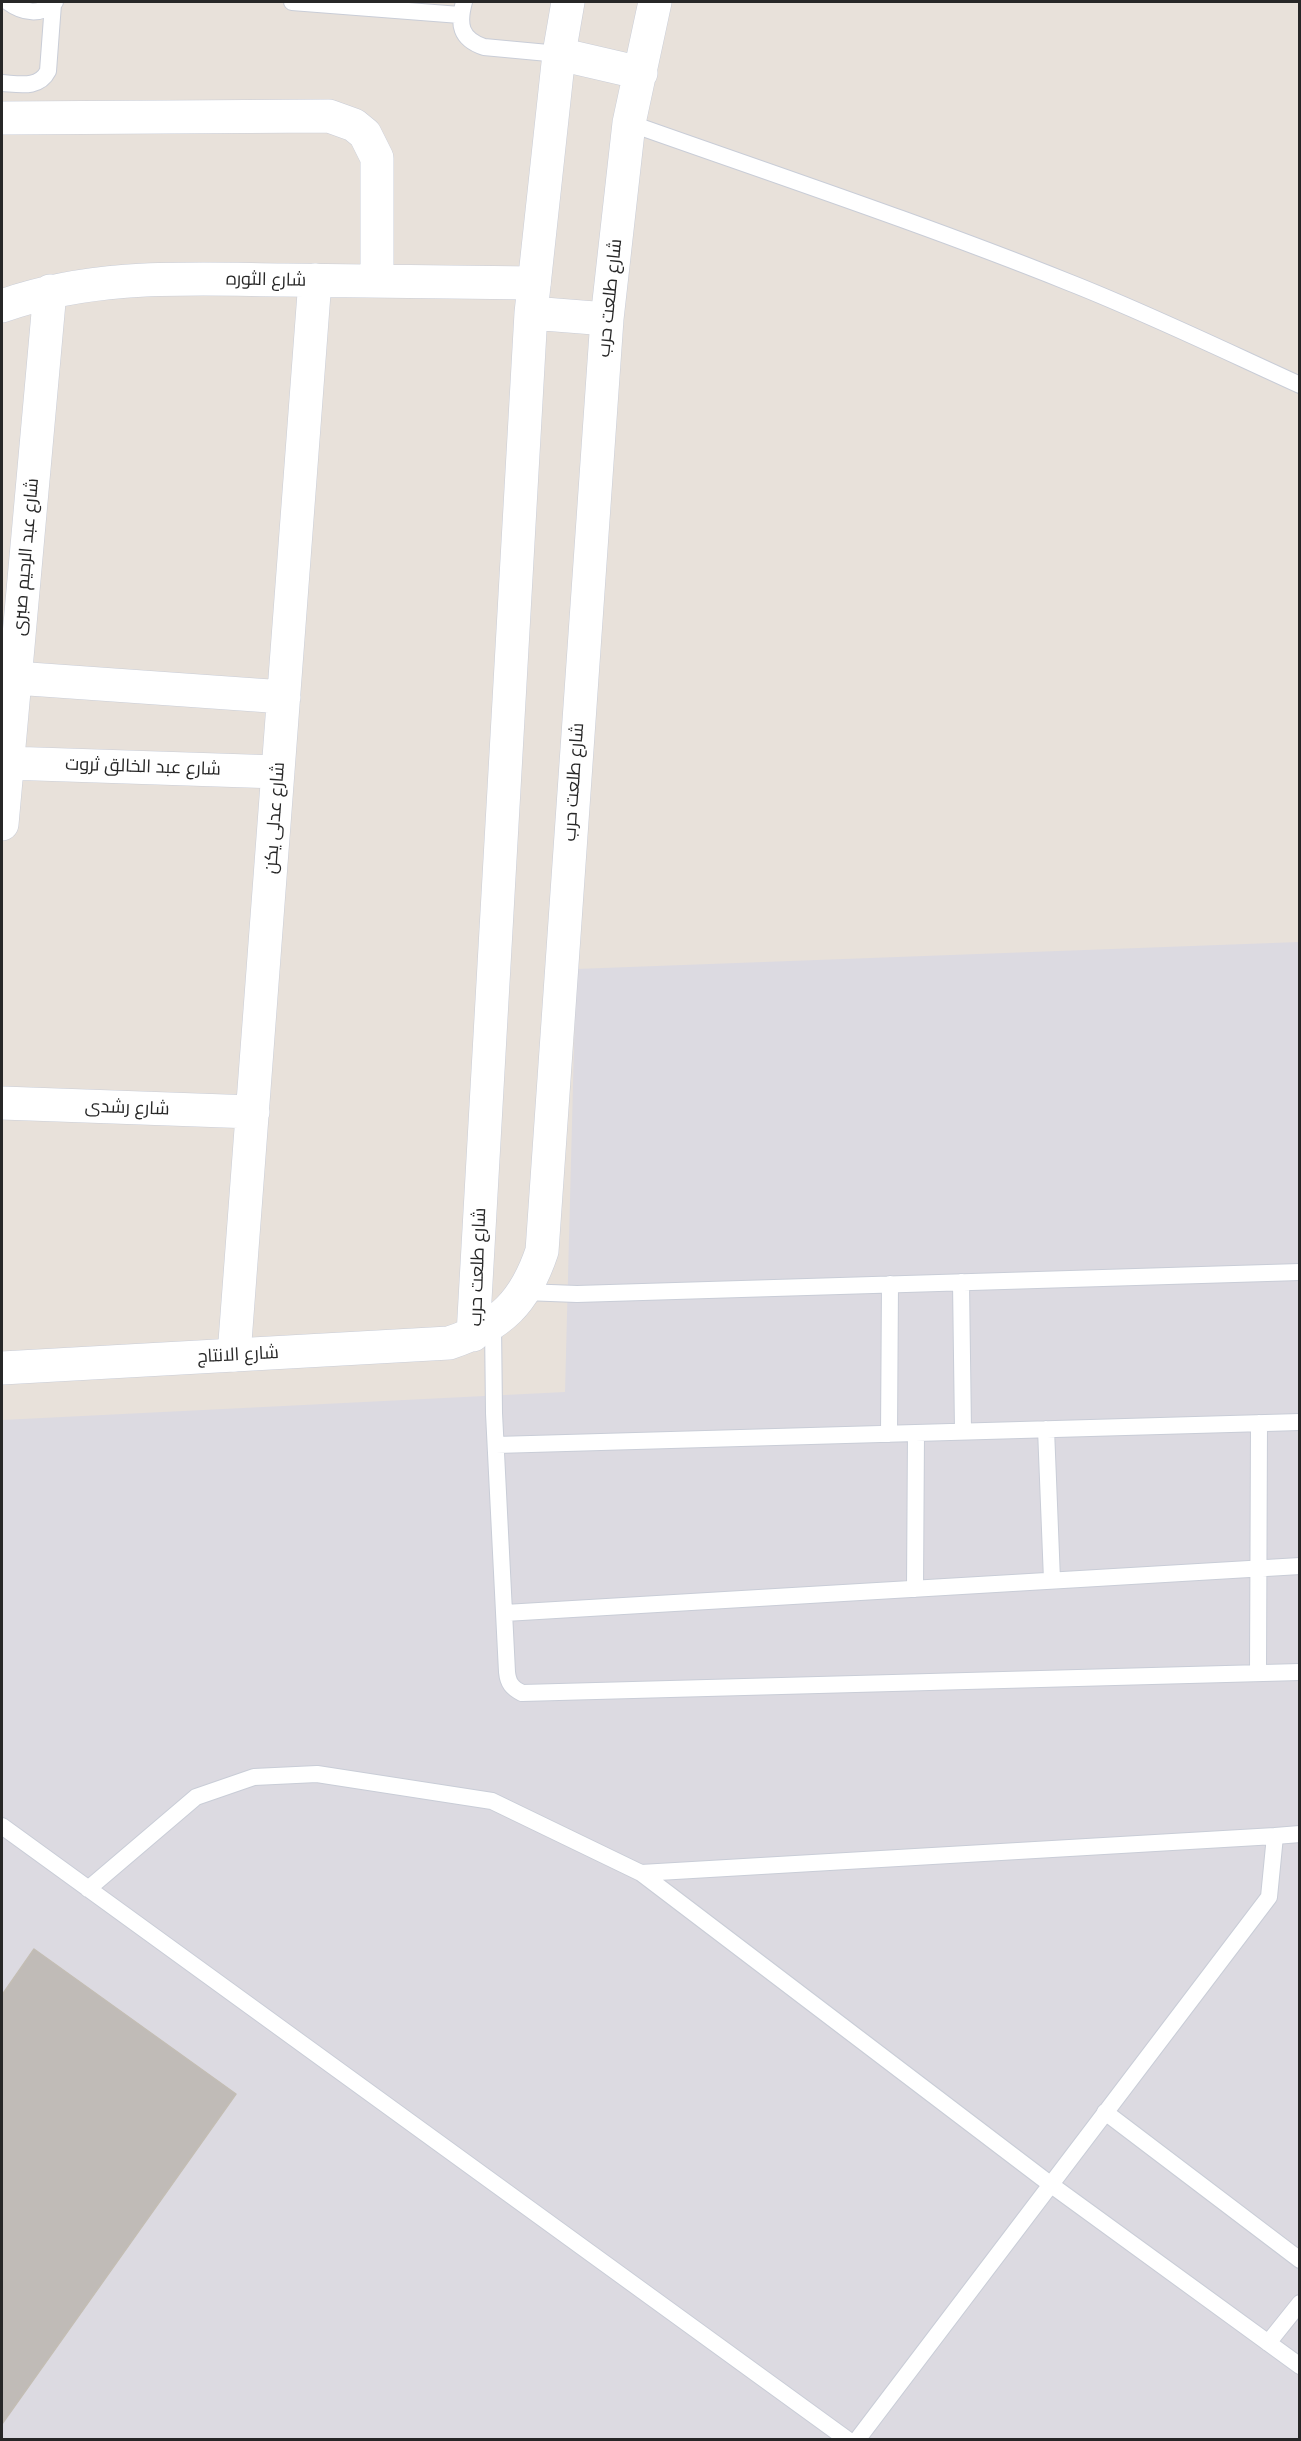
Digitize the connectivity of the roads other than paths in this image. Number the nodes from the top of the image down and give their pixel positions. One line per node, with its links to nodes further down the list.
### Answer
1 (8, 2): 5 (lane)
2 (292, 2): 6 (lane)
3 (568, 2): 7 (street, شارع طلعت حرب)
4 (655, 2): 8 (street, شارع طلعت حرب)
5 (54, 3): 9 (lane)
6 (462, 8): 7 (lane)
7 (559, 54): 8 (street); 15 (street, شارع طلعت حرب)
8 (641, 73): 11 (street, شارع طلعت حرب)
9 (2, 83)
10 (2, 118): 13 (street)
11 (629, 123): 17 (street, شارع طلعت حرب); 18 (lane)
12 (315, 280): 13 (street, شارع الثوره); 14 (street, شارع الثوره); 20 (street, شارع عدلى يكن)
13 (377, 281): 15 (street, شارع الثوره)
14 (50, 291): 16 (street, شارع الثوره); 19 (street, شارع عبد الرحيم صبرى)
15 (533, 298): 17 (street, شارع الثوره); 30 (street, شارع طلعت حرب)
16 (2, 306)
17 (607, 319): 29 (street, شارع طلعت حرب)
18 (1299, 385)
19 (15, 678): 20 (street); 21 (street, شارع عبد الرحيم صبرى)
20 (284, 697): 22 (street, شارع عدلى يكن)
21 (6, 744): 22 (street, شارع عبد الخالق ثروت); 23 (street, شارع عبد الرحيم صبرى)
22 (278, 772): 25 (street, شارع عدلى يكن)
23 (2, 824)
24 (2, 1103): 25 (street, شارع رشدى)
25 (253, 1112): 31 (street, شارع عدلى يكن)
26 (1299, 1272): 27 (lane)
27 (961, 1282): 28 (lane); 36 (lane)
28 (890, 1284): 29 (lane); 38 (lane)
29 (524, 1292): 30 (street, شارع طلعت حرب)
30 (483, 1330): 31 (street, شارع الانتاج); 39 (lane)
31 (234, 1356): 32 (street, شارع الانتاج)
32 (2, 1368)
33 (1299, 1422): 34 (lane)
34 (1259, 1423): 35 (lane); 41 (lane)
35 (1046, 1429): 36 (lane); 42 (lane)
36 (963, 1431): 37 (lane)
37 (916, 1433): 38 (lane); 43 (lane)
38 (889, 1434): 39 (lane)
39 (496, 1445): 44 (lane)
40 (1299, 1566): 41 (lane)
41 (1258, 1568): 42 (lane); 46 (lane)
42 (1052, 1580): 43 (lane)
43 (915, 1588): 44 (lane)
44 (505, 1613): 46 (lane)
45 (1299, 1672): 46 (lane)
46 (1258, 1673)
47 (2, 1826): 51 (lane)
48 (1299, 1834): 49 (lane)
49 (1275, 1836): 50 (lane); 52 (lane)
50 (641, 1873): 51 (lane); 53 (lane)
51 (88, 1889): 58 (lane)
52 (1105, 2112): 53 (lane); 54 (lane)
53 (1050, 2184): 56 (lane); 59 (lane)
54 (1299, 2260)
55 (1299, 2303): 56 (lane)
56 (1268, 2343): 57 (lane)
57 (1299, 2366)
58 (848, 2439)
59 (857, 2439)

